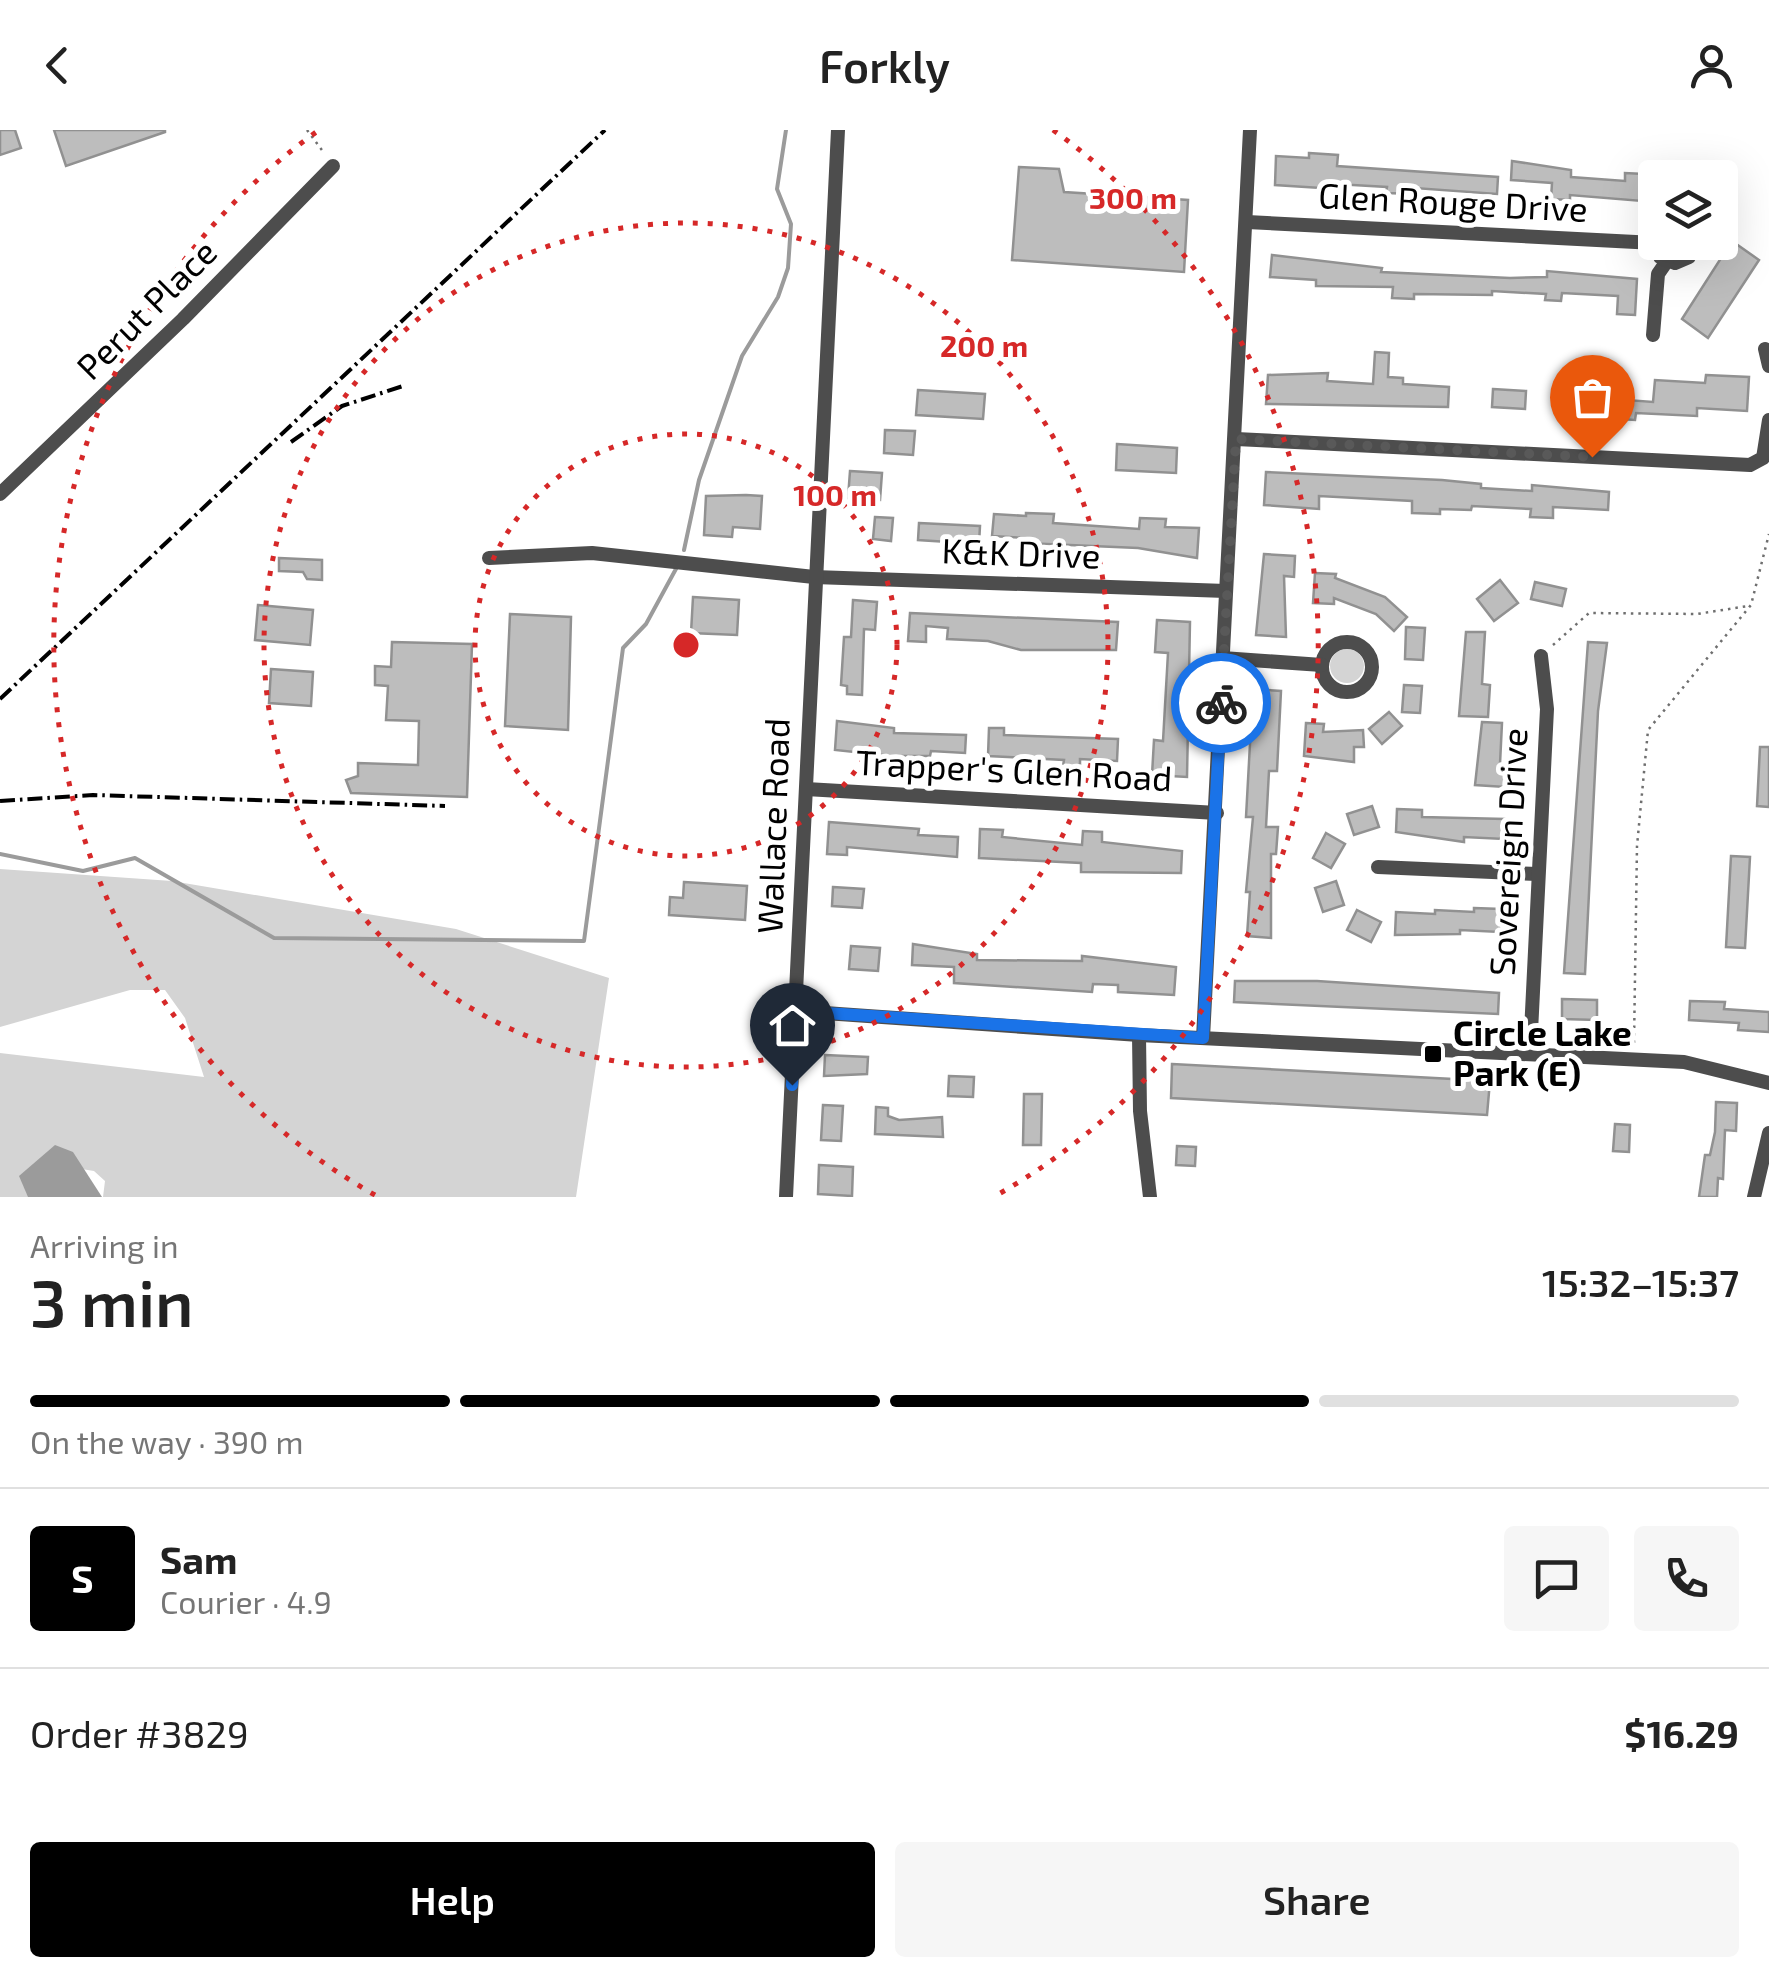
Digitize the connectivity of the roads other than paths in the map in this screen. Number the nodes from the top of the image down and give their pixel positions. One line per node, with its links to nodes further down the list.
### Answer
1 (838, 130): 15 (street, Wallace Road)
2 (1250, 130): 4 (street)
3 (332, 166): 13 (street, Perut Place)
4 (1247, 222): 5 (street, Glen Rouge Drive); 12 (street)
5 (1638, 242)
6 (1684, 260): 7 (street)
7 (1667, 262): 8 (street)
8 (1654, 335)
9 (1766, 349): 10 (street)
10 (1769, 366)
11 (1769, 420): 12 (street)
12 (1236, 439): 16 (street)
13 (0, 494)
14 (489, 558): 15 (street, K&K Drive)
15 (814, 577): 16 (street, K&K Drive); 20 (street, Wallace Road)
16 (1226, 591): 18 (street)
17 (1540, 656): 23 (street, Sovereign Drive)
18 (1222, 658): 19 (street); 21 (street)
19 (1322, 665)
20 (806, 788): 21 (street, Trapper's Glen Road); 24 (street, Wallace Road)
21 (1218, 813): 26 (street)
22 (1378, 868): 23 (street)
23 (1537, 874): 27 (street, Sovereign Drive)
24 (796, 1011): 25 (street); 30 (street, Wallace Road)
25 (1138, 1035): 26 (street); 31 (street)
26 (1203, 1038): 27 (street)
27 (1530, 1052): 28 (street)
28 (1769, 1082)
29 (1769, 1132): 32 (street)
30 (786, 1197)
31 (1150, 1197)
32 (1754, 1197)

